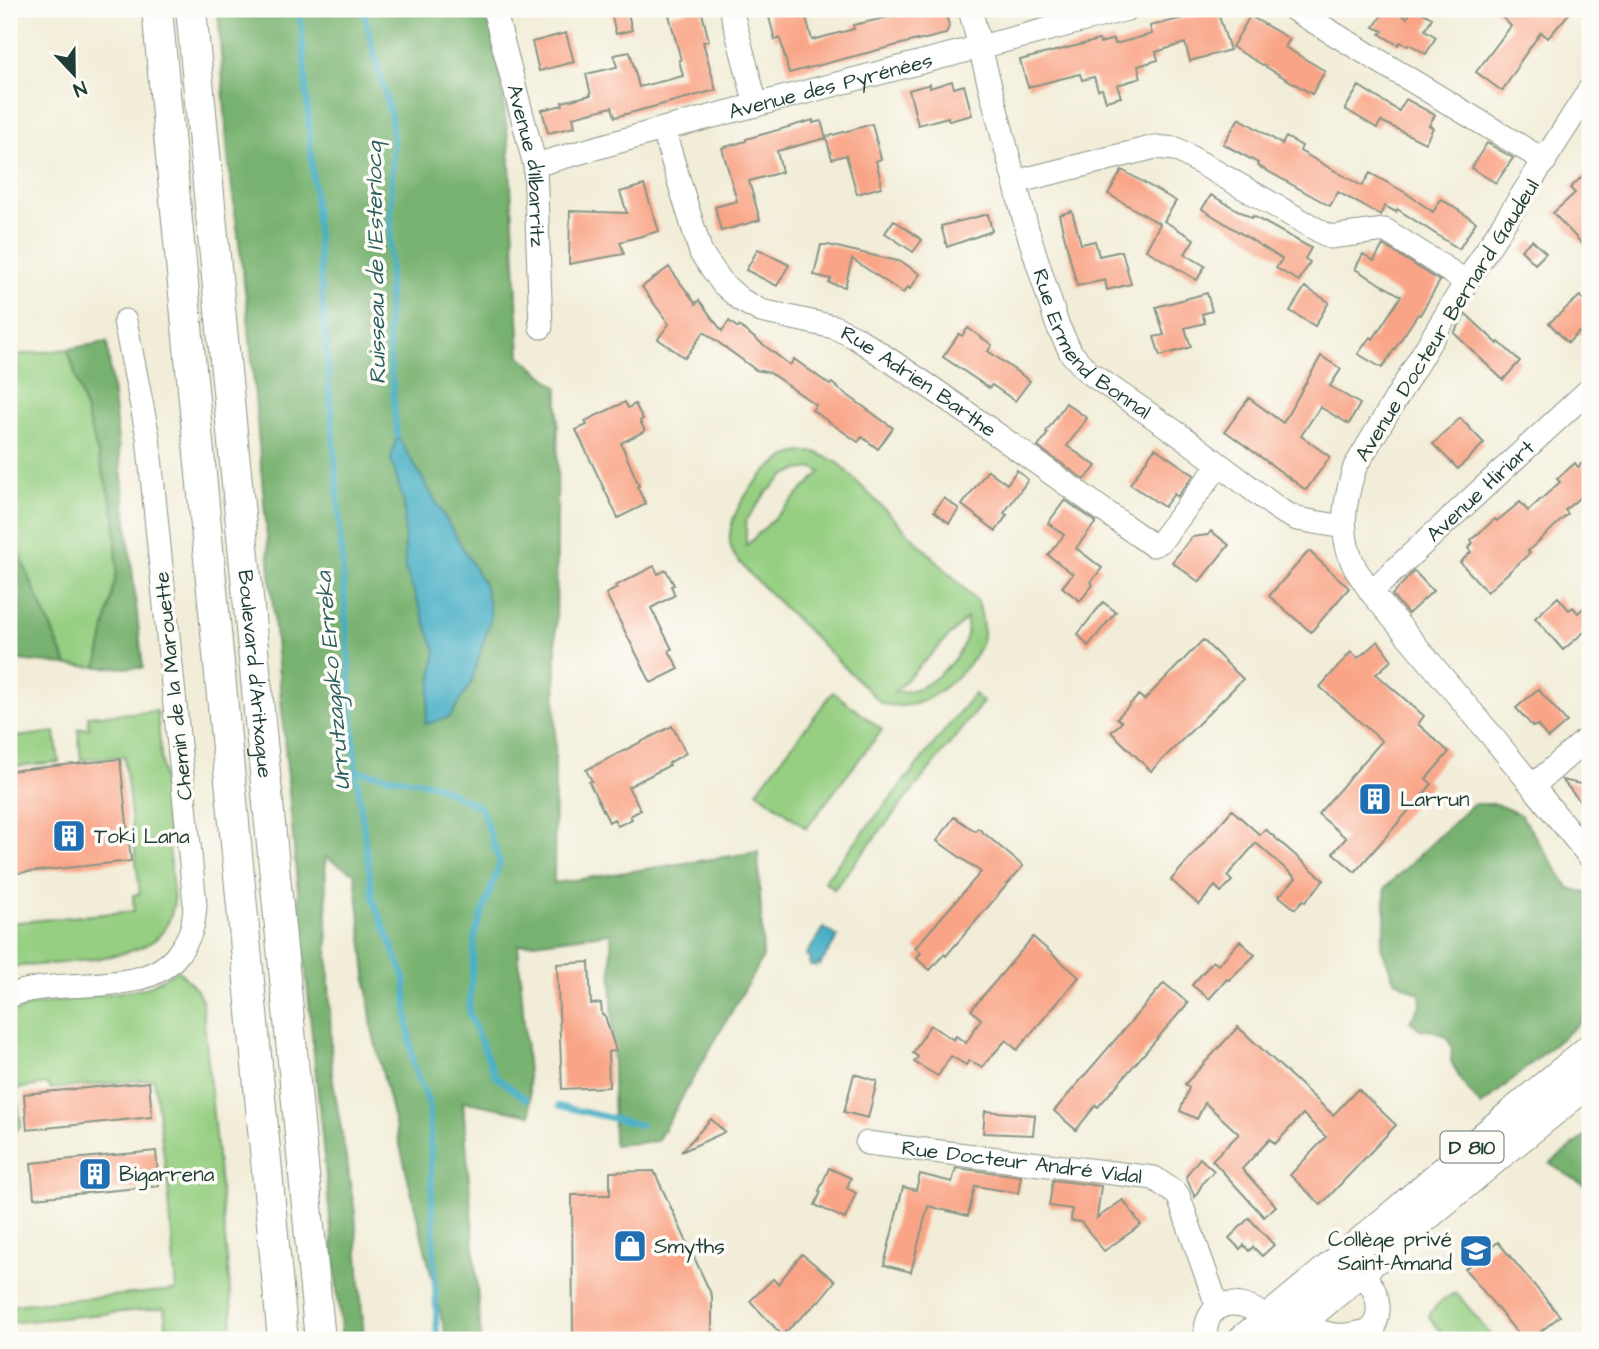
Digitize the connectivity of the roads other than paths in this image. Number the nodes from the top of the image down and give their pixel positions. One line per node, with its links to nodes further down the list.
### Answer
1 (157, 9): 33 (main road, Boulevard d'Aritxague)
2 (191, 9): 34 (main road, Boulevard d'Aritxague)
3 (494, 9): 13 (street, Avenue d'Ilbarritz)
4 (731, 9): 10 (street)
5 (970, 9): 8 (street, Rue Ermend Bonnal)
6 (1126, 9): 8 (street, Avenue des Pyrénées)
7 (1293, 9): 12 (street)
8 (979, 47): 10 (street, Avenue des Pyrénées); 14 (street, Rue Ermend Bonnal)
9 (1590, 89): 12 (street, Avenue Docteur Bernard Gaudeul)
10 (756, 105): 11 (street, Avenue des Pyrénées)
11 (663, 129): 13 (street, Avenue des Pyrénées); 19 (street, Rue Adrien Barthe)
12 (1545, 161): 15 (street, Avenue Docteur Bernard Gaudeul)
13 (535, 165): 17 (street, Avenue d'Ilbarritz)
14 (1015, 182): 15 (street); 19 (street, Rue Ermend Bonnal)
15 (1467, 282): 20 (street, Avenue Docteur Bernard Gaudeul)
16 (125, 321): 25 (street, Chemin de la Marouette)
17 (541, 327)
18 (1590, 388): 21 (street, Avenue Hiriart)
19 (1219, 465): 20 (street, Rue Ermend Bonnal)
20 (1344, 527): 21 (street, Avenue Docteur Bernard Gaudeul)
21 (1371, 592): 23 (street, Avenue Docteur Bernard Gaudeul)
22 (1590, 736): 23 (street)
23 (1533, 786): 24 (street, Avenue Docteur Bernard Gaudeul)
24 (1590, 857)
25 (9, 996)
26 (1590, 1049): 29 (main road, D 810)
27 (1590, 1081): 29 (main road, D 810)
28 (867, 1143): 30 (street, Rue Docteur André Vidal)
29 (1350, 1264): 31 (main road, D 810); 32 (street)
30 (1218, 1308): 31 (street); 35 (street)
31 (1297, 1332): 32 (street); 36 (main road, D 810)
32 (1380, 1335)
33 (283, 1340)
34 (320, 1340)
35 (1206, 1340)
36 (1243, 1340)

